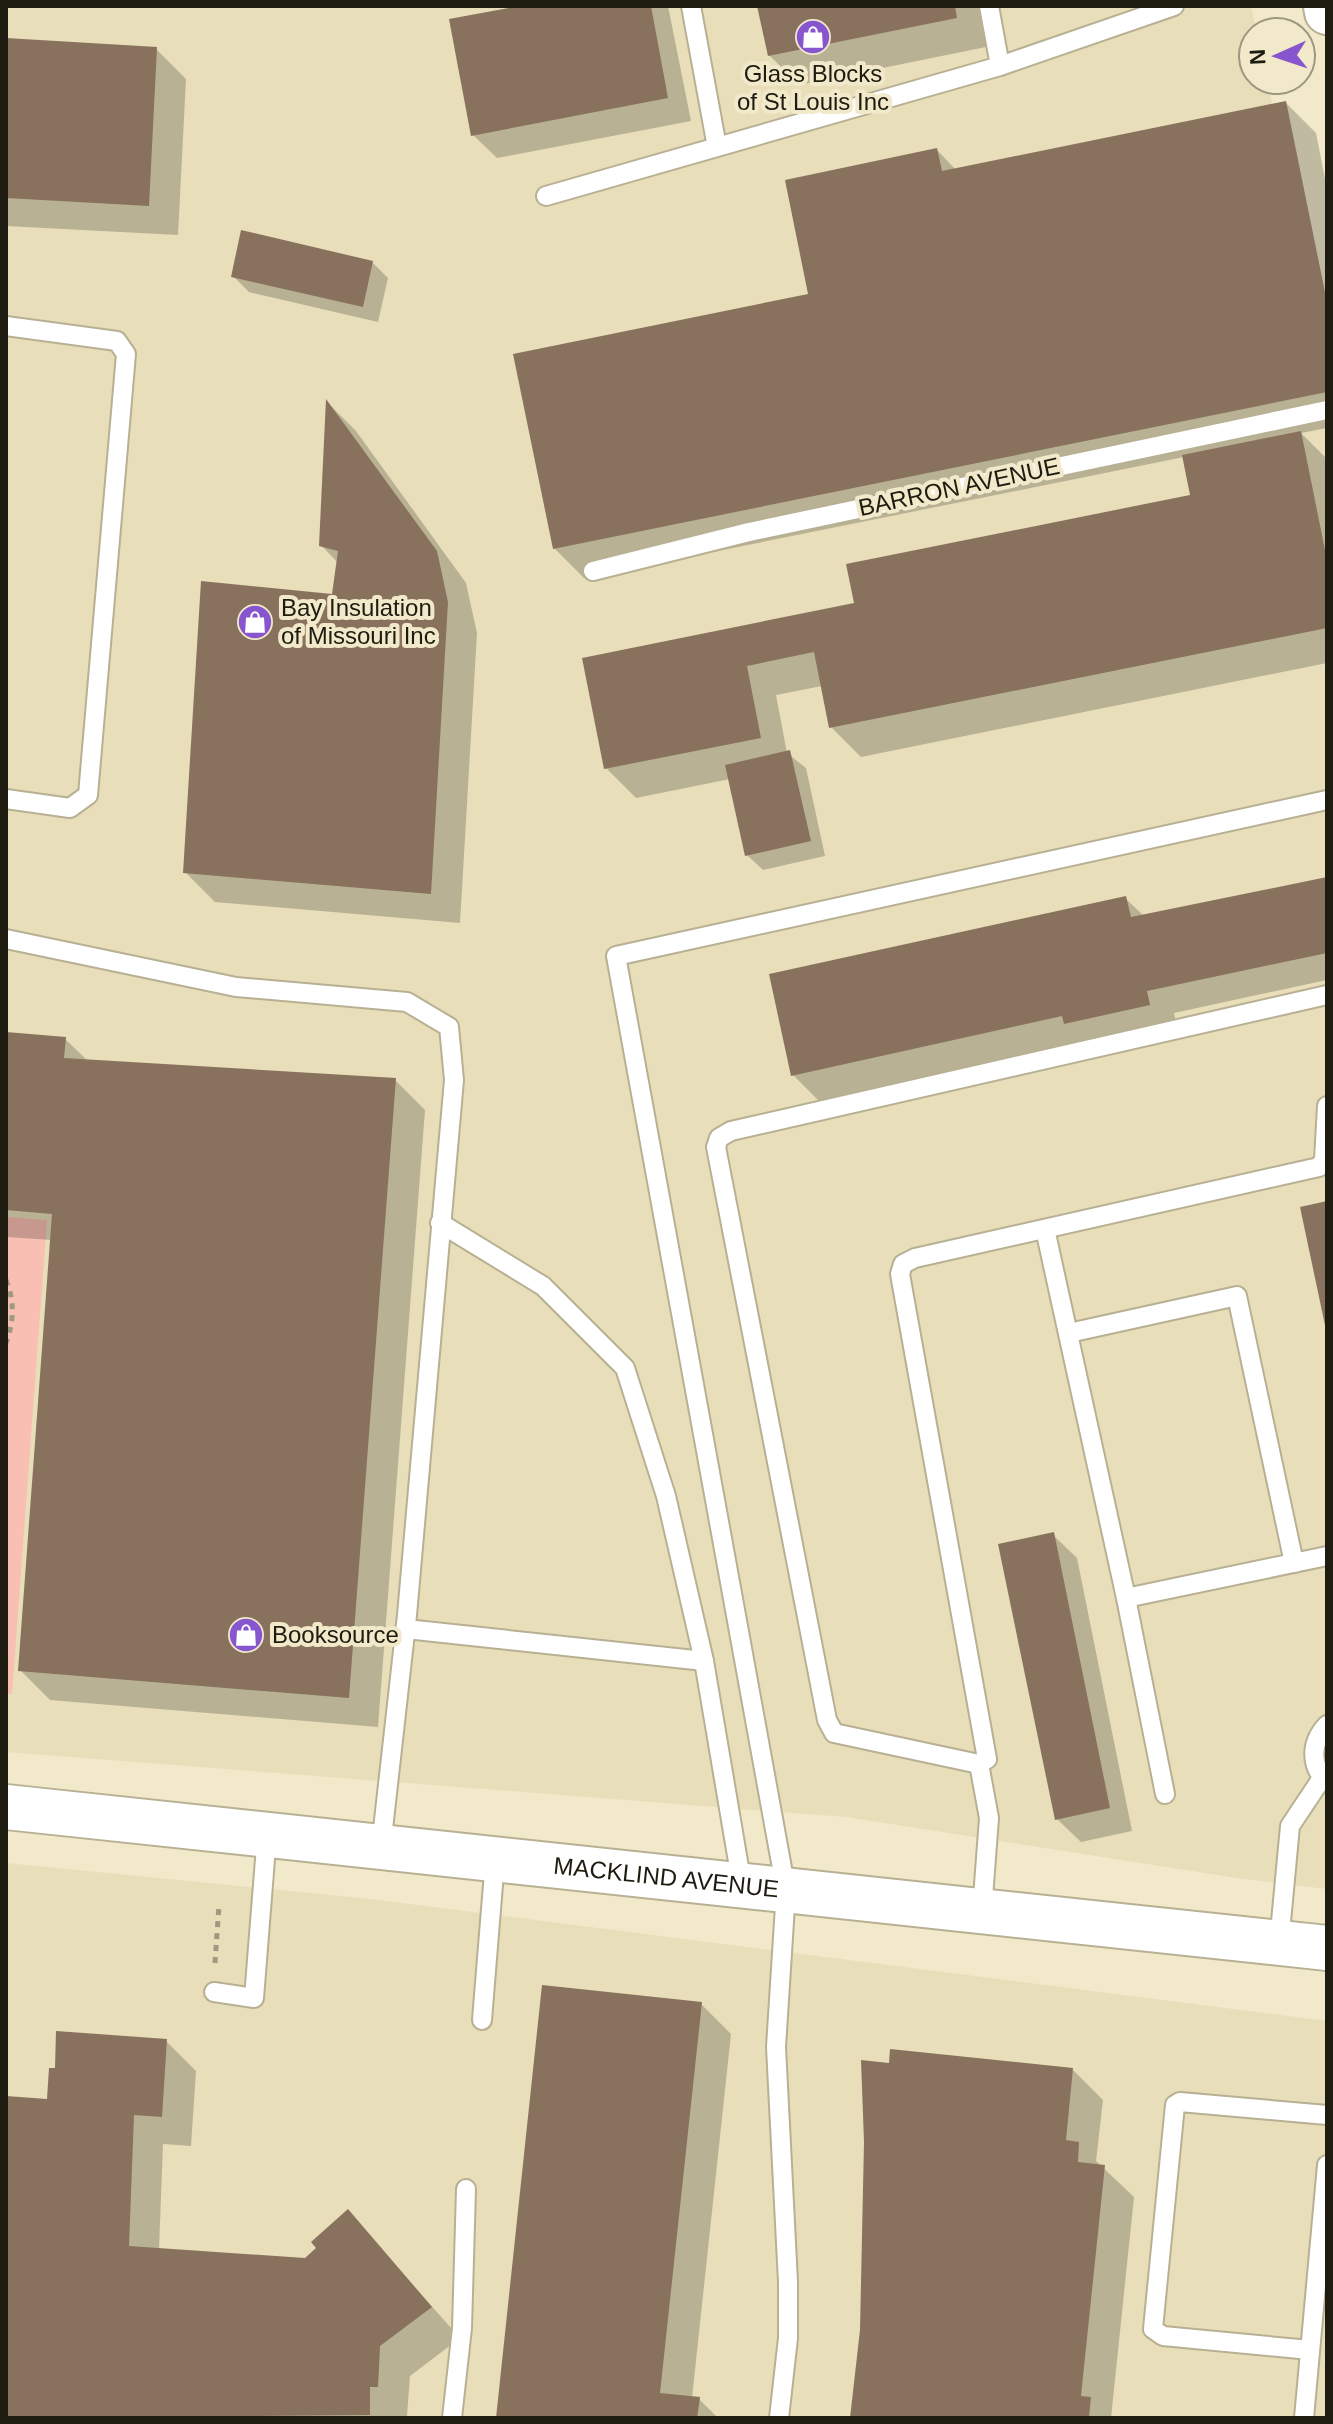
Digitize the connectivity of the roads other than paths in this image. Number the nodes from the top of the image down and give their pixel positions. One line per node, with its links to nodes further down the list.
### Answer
1 (691, 6): 5 (lane)
2 (989, 6): 4 (lane)
3 (1174, 6): 4 (lane)
4 (1000, 66): 5 (lane)
5 (717, 147): 6 (lane)
6 (546, 196)
7 (6, 326): 10 (lane)
8 (1327, 410): 9 (lane, BARRON AVENUE)
9 (593, 571)
10 (6, 799)
11 (1327, 800): 32 (lane)
12 (6, 939): 15 (lane)
13 (1327, 995): 24 (lane)
14 (1327, 1106): 16 (lane)
15 (440, 1223): 21 (lane); 22 (lane)
16 (1045, 1229): 17 (lane); 24 (lane)
17 (1069, 1333): 19 (lane); 20 (lane)
18 (1327, 1556): 19 (lane)
19 (1294, 1563): 20 (lane)
20 (1126, 1598): 26 (lane)
21 (406, 1629): 22 (lane); 29 (lane)
22 (704, 1661): 31 (lane)
23 (1327, 1725): 25 (lane)
24 (979, 1764): 33 (lane)
25 (1325, 1780): 34 (lane)
26 (1165, 1794)
27 (6, 1807): 28 (street, MACKLIND AVENUE)
28 (267, 1834): 29 (street, MACKLIND AVENUE); 36 (lane)
29 (381, 1847): 30 (street, MACKLIND AVENUE)
30 (495, 1858): 31 (street, MACKLIND AVENUE); 37 (lane)
31 (742, 1885): 32 (street, MACKLIND AVENUE)
32 (786, 1890): 33 (street, MACKLIND AVENUE); 43 (lane)
33 (982, 1911): 34 (street, MACKLIND AVENUE)
34 (1279, 1943): 35 (street, MACKLIND AVENUE)
35 (1327, 1948)
36 (214, 1992)
37 (482, 2020)
38 (1327, 2115): 41 (lane)
39 (1327, 2165): 41 (lane)
40 (466, 2189): 42 (lane)
41 (1310, 2350): 44 (lane)
42 (452, 2418)
43 (779, 2418)
44 (1304, 2418)

